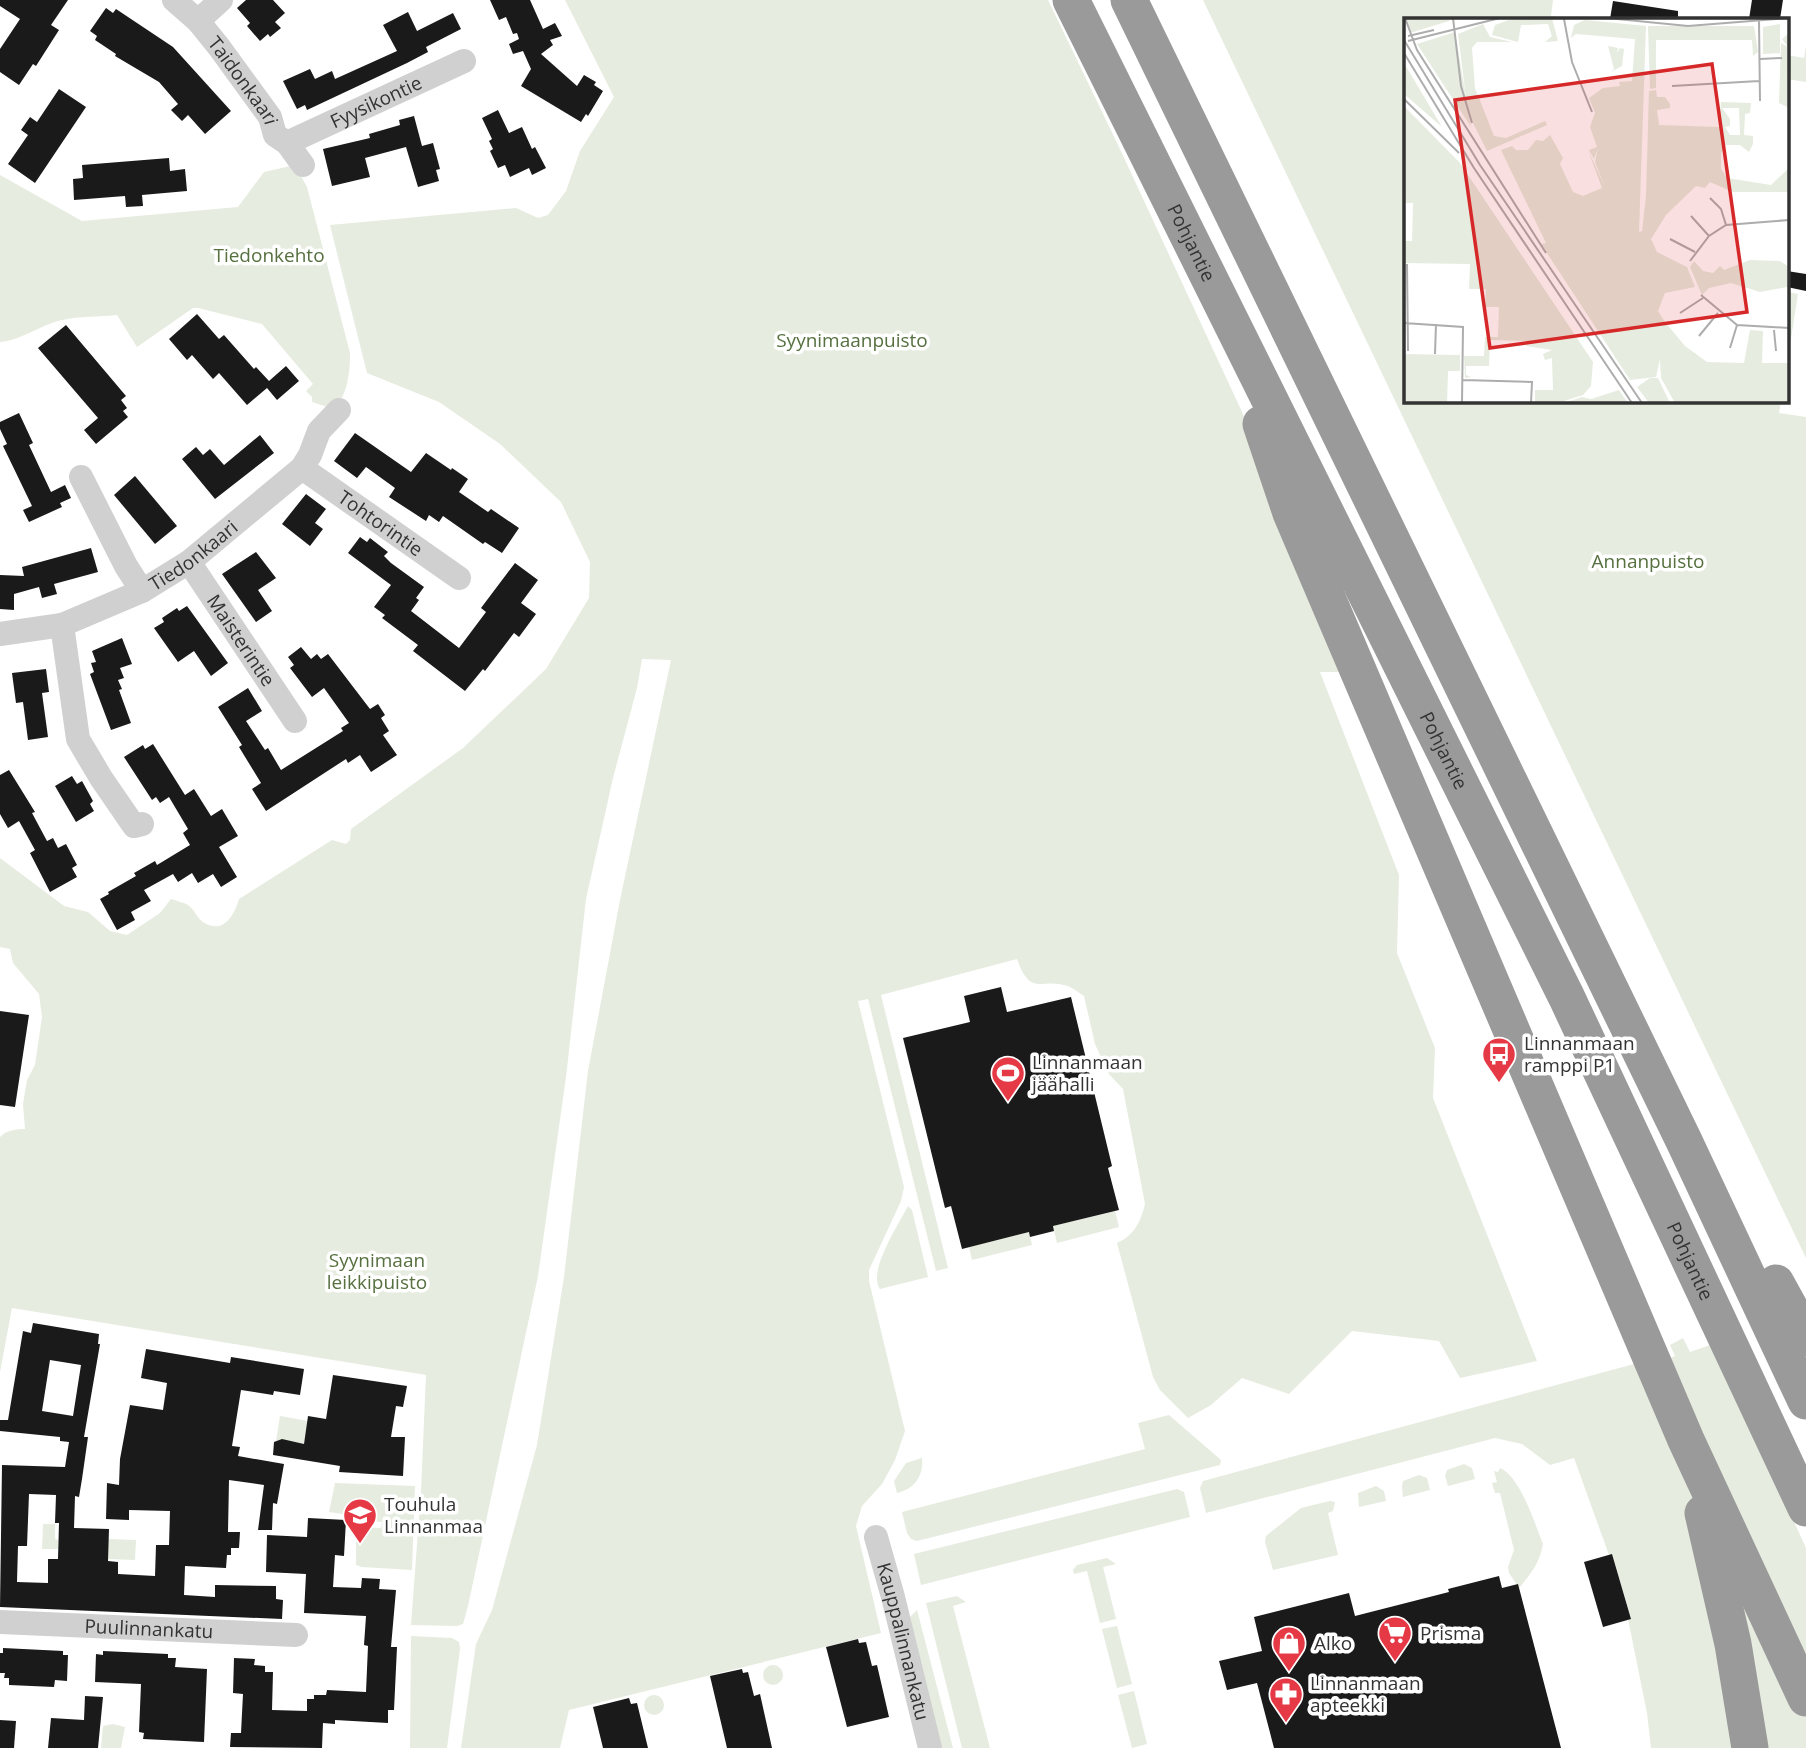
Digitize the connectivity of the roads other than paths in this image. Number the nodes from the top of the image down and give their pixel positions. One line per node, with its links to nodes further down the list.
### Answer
1 (174, 0): 5 (street, Taidonkaari)
2 (221, 0): 5 (street)
3 (1071, 0): 9 (highway, Pohjantie)
4 (1129, 0): 20 (highway)
5 (198, 21): 7 (street, Taidonkaari)
6 (464, 61): 7 (street, Fyysikontie)
7 (287, 143): 8 (street, Taidonkaari)
8 (303, 165)
9 (1216, 290): 23 (highway); 24 (highway, Pohjantie)
10 (339, 410): 11 (street, Tiedonkaari)
11 (302, 467): 13 (street, Tiedonkaari); 14 (street, Tohtorintie)
12 (81, 477): 15 (street)
13 (188, 562): 15 (street, Tiedonkaari); 18 (street, Maisterintie)
14 (459, 578)
15 (142, 591): 16 (street, Tiedonkaari)
16 (62, 625): 17 (street, Tiedonkaari); 19 (street)
17 (0, 634)
18 (295, 722)
19 (142, 824)
20 (1684, 1141): 21 (highway); 22 (highway)
21 (1806, 1338)
22 (1806, 1401)
23 (1686, 1440): 28 (highway); 30 (highway)
24 (1806, 1508)
25 (876, 1537): 29 (street, Kauppalinnankatu)
26 (0, 1622): 27 (street, Puulinnankatu)
27 (296, 1635)
28 (1806, 1698)
29 (930, 1748)
30 (1749, 1748)

